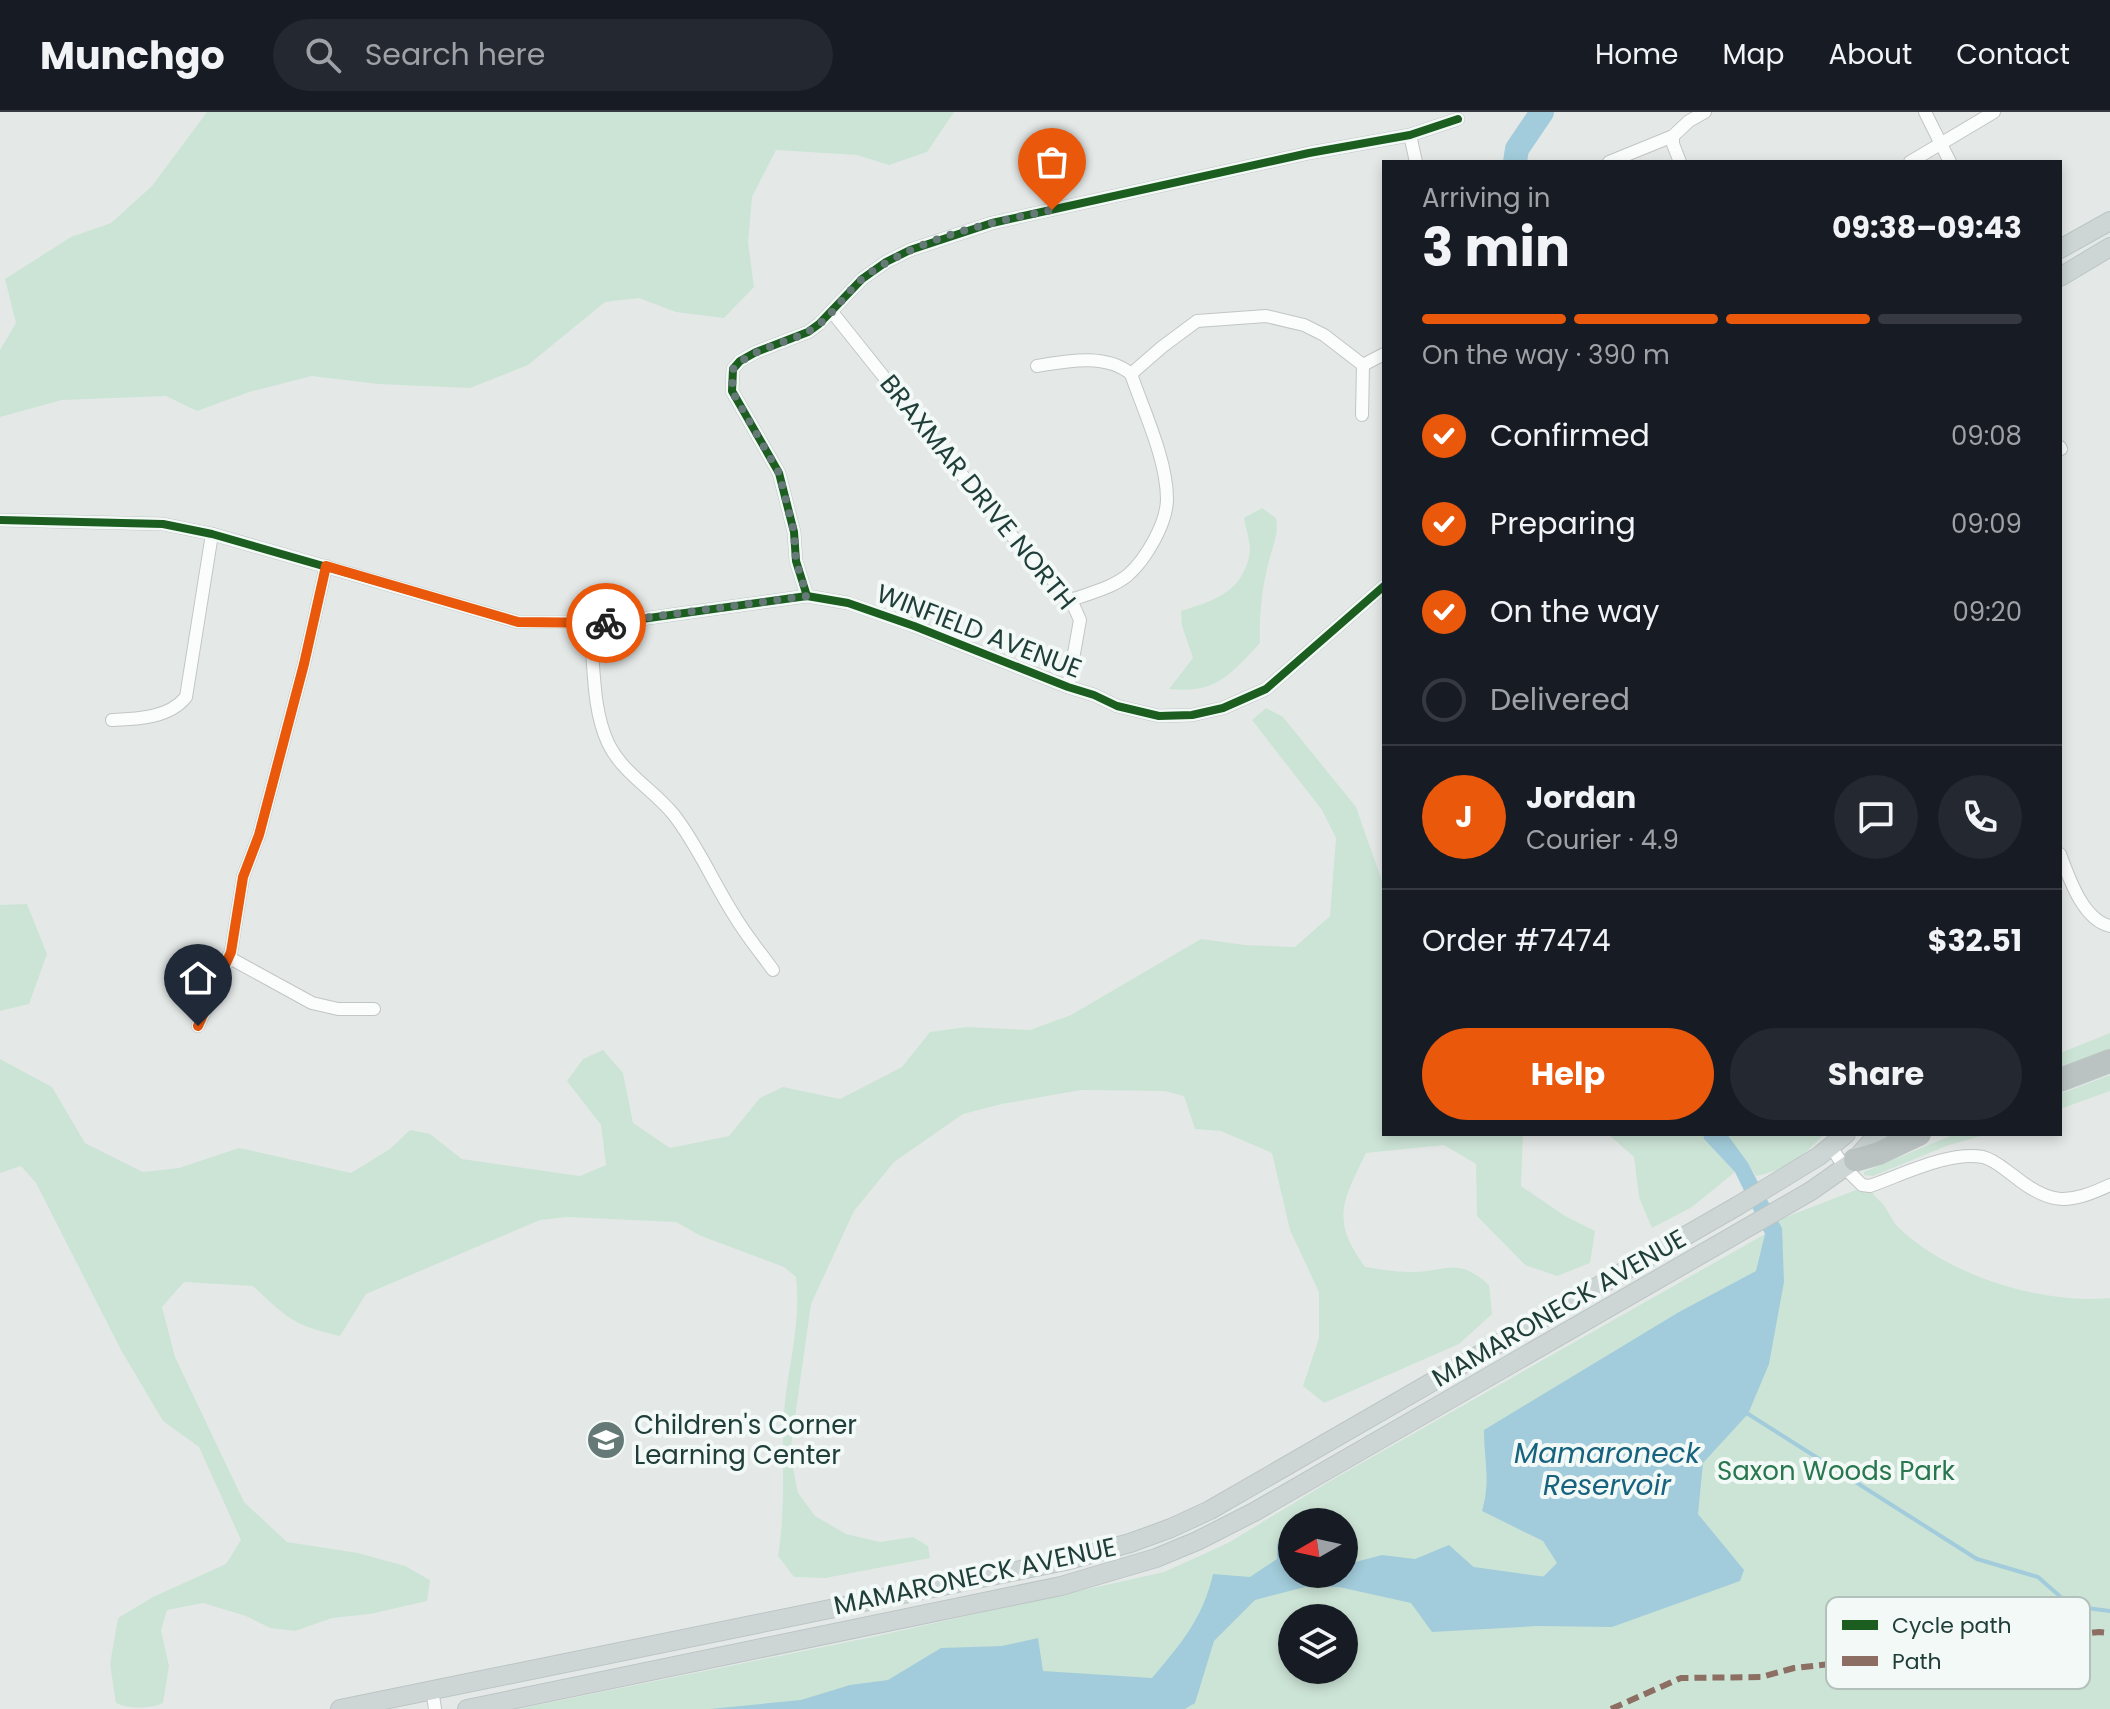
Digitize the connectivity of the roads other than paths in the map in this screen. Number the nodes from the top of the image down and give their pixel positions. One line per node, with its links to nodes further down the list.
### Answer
1 (1705, 112): 6 (street)
2 (1925, 112): 7 (street)
3 (1994, 112): 7 (street)
4 (1458, 119): 5 (street)
5 (1410, 135): 8 (street); 17 (street)
6 (1673, 136): 9 (street); 10 (street)
7 (1941, 143): 11 (street); 12 (street)
8 (1416, 160)
9 (1614, 160)
10 (1679, 160)
11 (1913, 160)
12 (1949, 160)
13 (2110, 221): 15 (main road)
14 (2110, 247): 16 (main road)
15 (2062, 248)
16 (2062, 276)
17 (832, 312): 27 (street); 28 (street, BRAXMAR DRIVE NORTH)
18 (1382, 355): 19 (street)
19 (1363, 365): 21 (street); 22 (street)
20 (1037, 366): 21 (street)
21 (1131, 374): 28 (street)
22 (1362, 415)
23 (0, 520): 24 (street, WINFIELD AVENUE)
24 (212, 534): 25 (street, WINFIELD AVENUE); 31 (street)
25 (326, 566): 29 (street, WINFIELD AVENUE); 34 (street)
26 (1382, 588): 30 (street, WINFIELD AVENUE)
27 (807, 596): 29 (street, WINFIELD AVENUE); 30 (street, WINFIELD AVENUE)
28 (1071, 600): 30 (street, BRAXMAR DRIVE NORTH)
29 (589, 622): 35 (street)
30 (1068, 687)
31 (112, 720)
32 (2062, 859): 33 (street)
33 (2110, 926)
34 (228, 957): 36 (street); 37 (street)
35 (773, 970)
36 (374, 1009)
37 (198, 1026)
38 (2110, 1061): 39 (highway)
39 (2062, 1079)
40 (1844, 1136): 43 (main road, MAMARONECK AVENUE)
41 (1876, 1136): 44 (main road, MAMARONECK AVENUE)
42 (1903, 1136): 44 (highway)
43 (1831, 1147): 44 (street); 46 (main road, MAMARONECK AVENUE)
44 (1850, 1164): 45 (street); 47 (main road, MAMARONECK AVENUE)
45 (2110, 1185)
46 (1263, 1479): 47 (street); 48 (main road, MAMARONECK AVENUE)
47 (1276, 1500): 51 (main road, MAMARONECK AVENUE)
48 (432, 1689): 49 (main road, MAMARONECK AVENUE); 50 (street)
49 (340, 1709)
50 (435, 1709)
51 (467, 1709)

